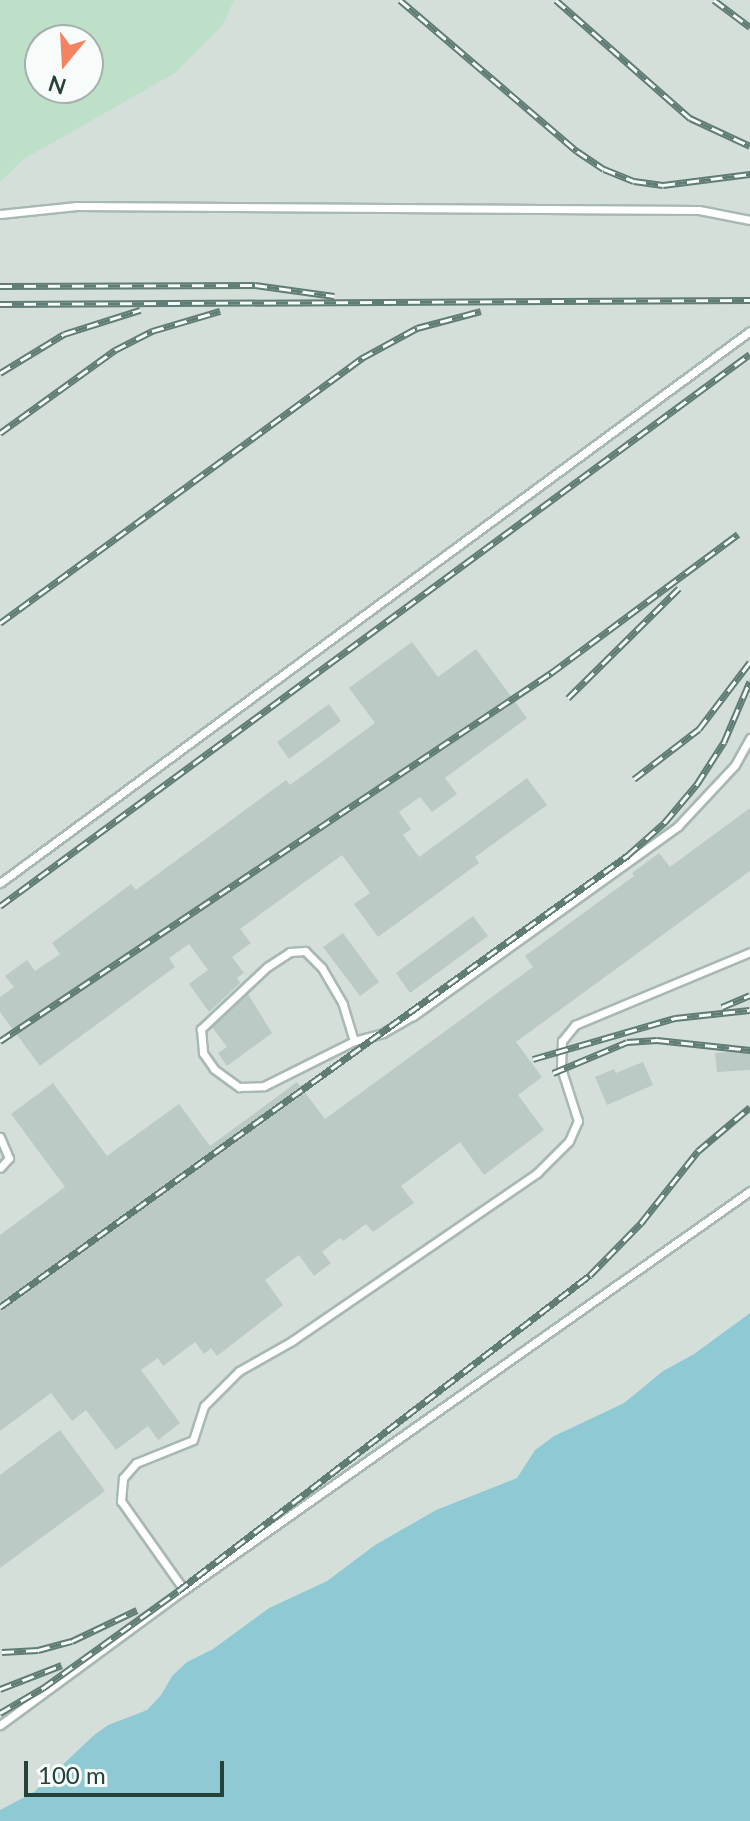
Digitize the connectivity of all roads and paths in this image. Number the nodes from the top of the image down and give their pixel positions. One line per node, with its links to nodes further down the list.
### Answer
1 (0, 214): 2 (lane)
2 (750, 220)
3 (750, 331): 5 (lane)
4 (750, 738): 7 (lane)
5 (0, 883)
6 (750, 952): 11 (lane)
7 (354, 1041): 7 (lane)
8 (0, 1137): 9 (lane)
9 (0, 1168)
10 (750, 1191): 11 (lane)
11 (184, 1590): 12 (lane)
12 (0, 1725)

